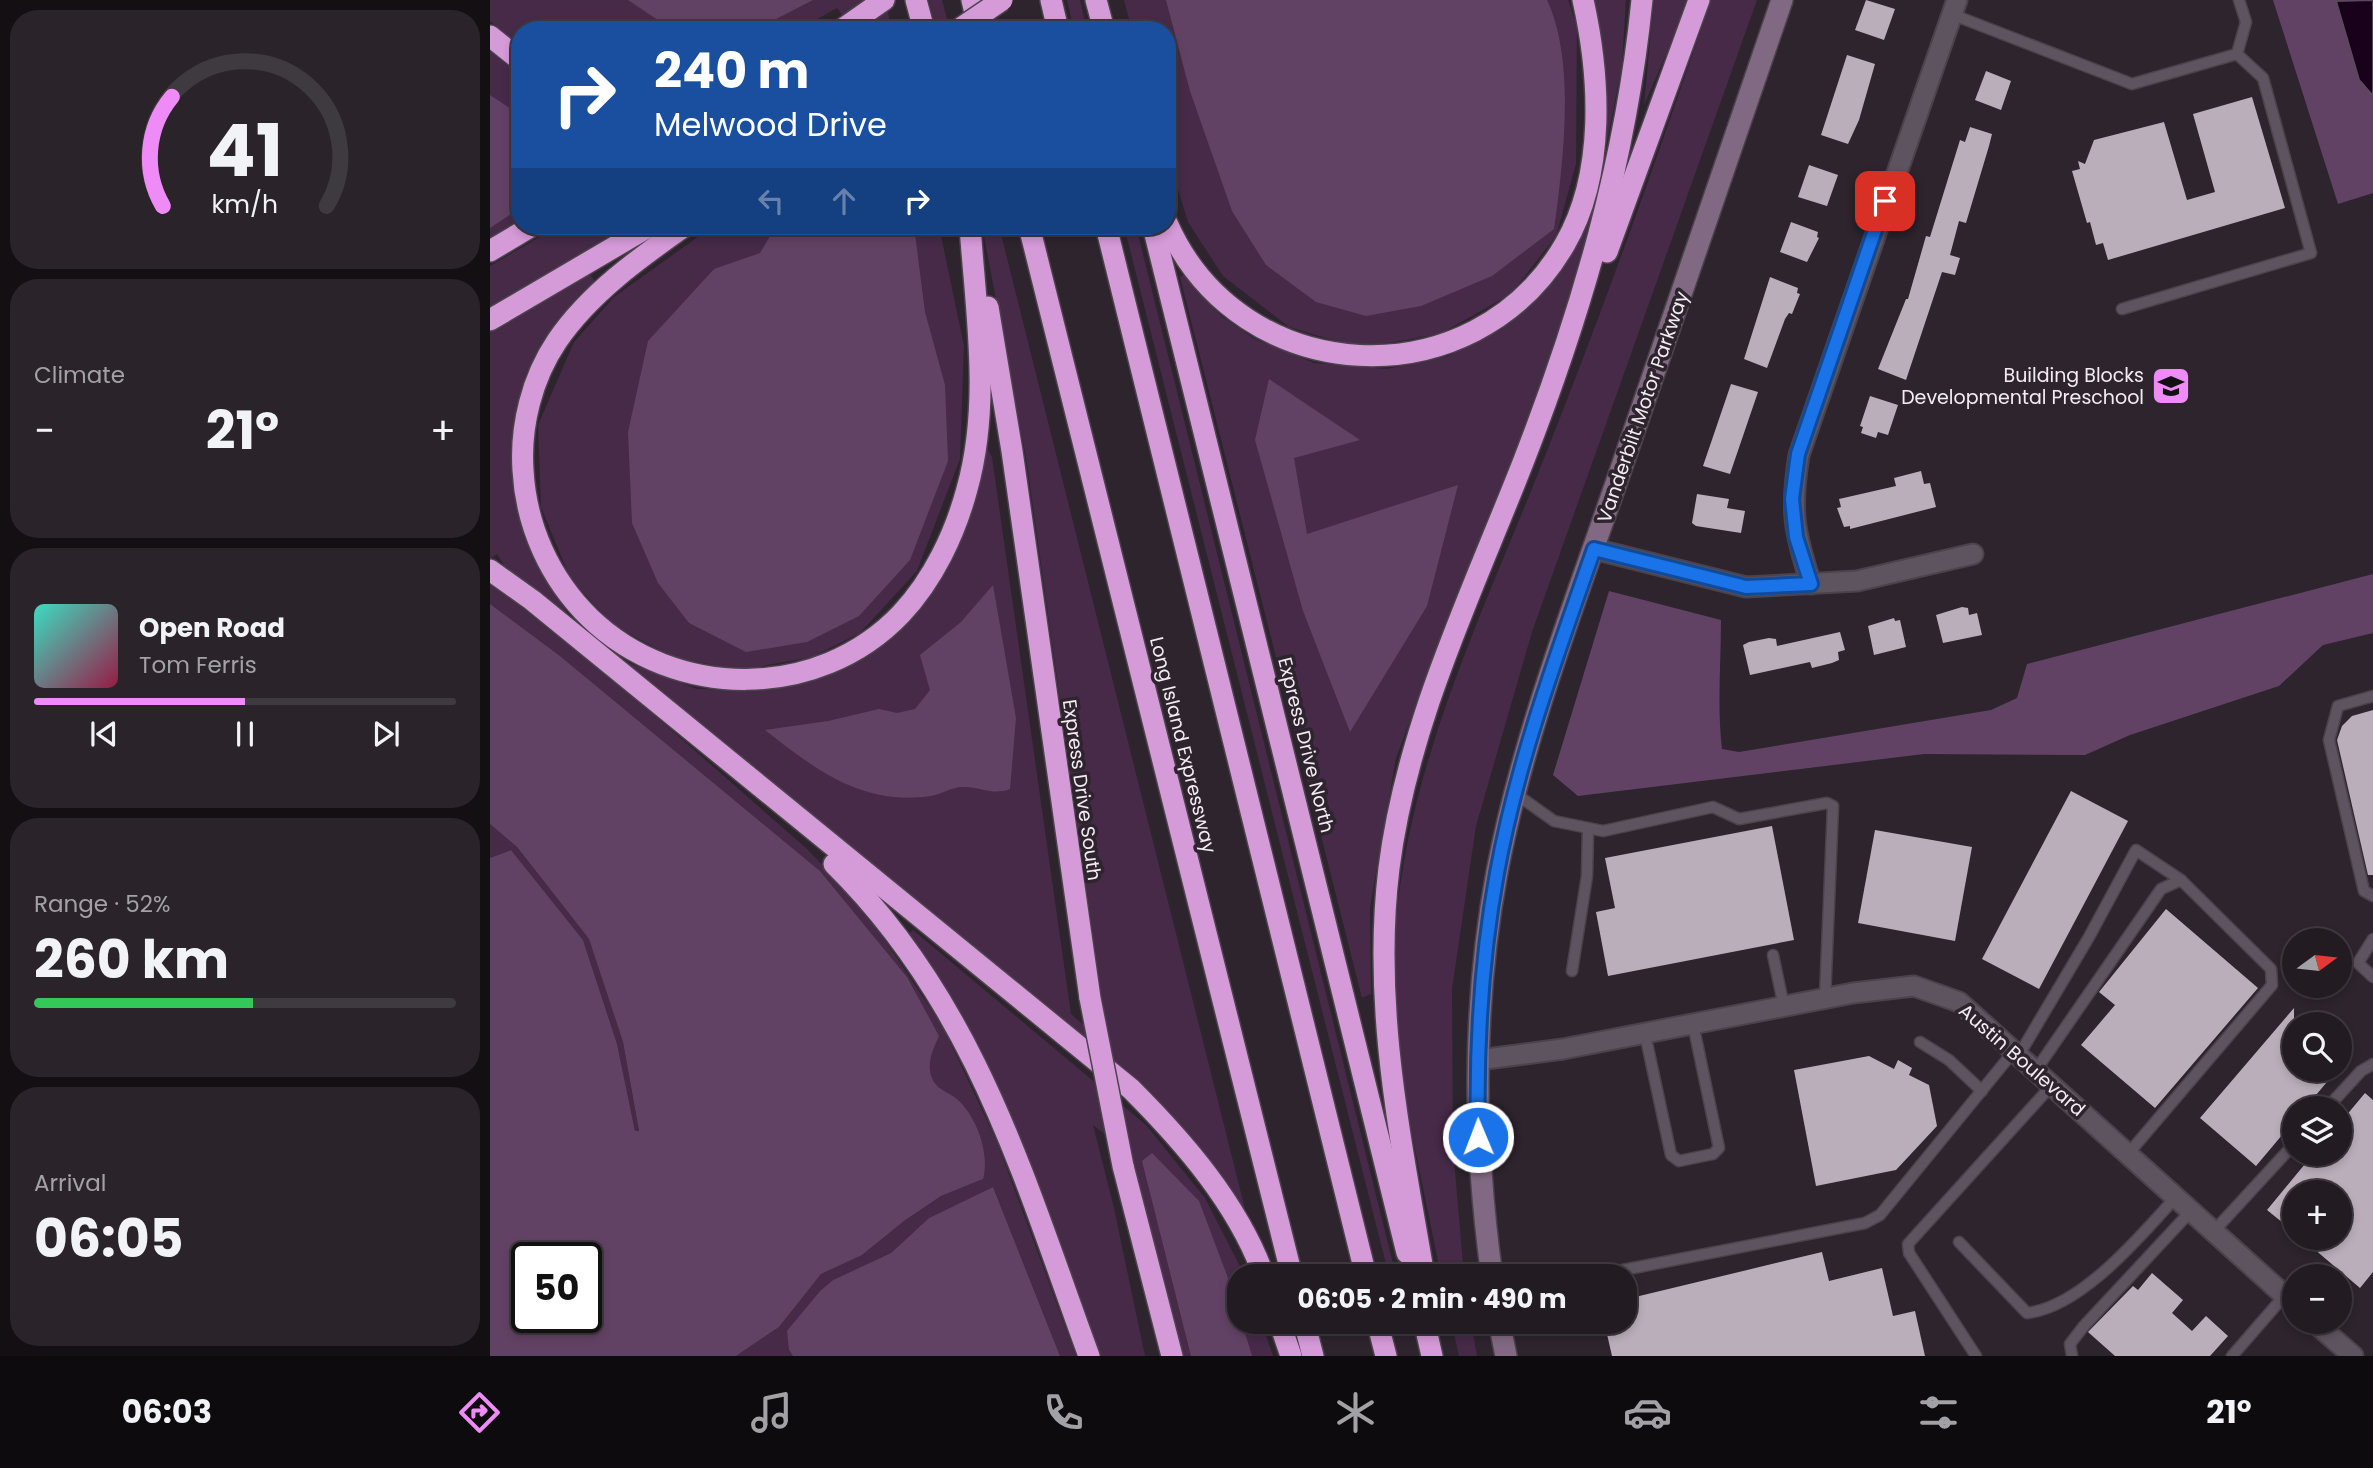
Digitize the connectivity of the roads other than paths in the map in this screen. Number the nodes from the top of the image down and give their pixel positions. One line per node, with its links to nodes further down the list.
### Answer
1 (884, 0): 13 (highway)
2 (916, 0): 14 (highway)
3 (972, 0): 16 (highway)
4 (1002, 0): 15 (highway, bridge)
5 (1051, 0): 17 (highway)
6 (1096, 0): 18 (highway)
7 (1584, 0): 30 (highway)
8 (1642, 0): 34 (highway)
9 (1699, 0): 34 (highway)
10 (1783, 0): 35 (main road, Vanderbilt Motor Parkway)
11 (2239, 0): 21 (lane)
12 (1954, 7): 21 (lane); 38 (street)
13 (854, 21)
14 (922, 21)
15 (971, 21)
16 (977, 21)
17 (1056, 21)
18 (1102, 21)
19 (490, 36): 20 (highway)
20 (511, 54)
21 (2236, 54): 32 (lane)
22 (517, 235): 31 (highway)
23 (635, 235): 33 (highway)
24 (673, 235): 25 (highway)
25 (971, 235)
26 (972, 235): 75 (highway, Express Drive South, bridge)
27 (1031, 235): 68 (highway, Long Island Expressway)
28 (1109, 235): 69 (highway)
29 (1155, 235): 70 (highway, Express Drive North)
30 (1174, 235)
31 (490, 251)
32 (2122, 309)
33 (490, 320)
34 (1569, 341): 71 (highway)
35 (1594, 549): 38 (street); 41 (main road, Vanderbilt Motor Parkway)
36 (1973, 554): 38 (street)
37 (490, 570): 40 (highway)
38 (1811, 584)
39 (2373, 696): 44 (lane)
40 (756, 785): 67 (highway); 84 (highway)
41 (1515, 794): 42 (lane); 55 (main road, Vanderbilt Motor Parkway)
42 (1588, 829): 47 (lane); 49 (lane)
43 (2181, 880): 54 (lane); 57 (lane); 61 (lane)
44 (2373, 896)
45 (2373, 939): 48 (lane)
46 (1773, 955): 50 (lane)
47 (1572, 971)
48 (2373, 977)
49 (1825, 999): 50 (street, Austin Boulevard); 54 (street, Austin Boulevard)
50 (1784, 1007): 51 (street, Austin Boulevard)
51 (1693, 1024): 52 (street, Austin Boulevard); 52 (lane)
52 (1645, 1034): 55 (street, Austin Boulevard)
53 (1920, 1042): 59 (lane)
54 (2017, 1053): 57 (street, Austin Boulevard); 59 (lane)
55 (1478, 1060): 72 (main road, Vanderbilt Motor Parkway)
56 (2373, 1064): 60 (lane)
57 (2036, 1070): 58 (street, Austin Boulevard)
58 (2052, 1085): 61 (street, Austin Boulevard); 92 (lane)
59 (1982, 1091): 73 (lane)
60 (2338, 1096)
61 (2128, 1154): 63 (street, Austin Boulevard)
62 (2282, 1157): 65 (lane)
63 (2176, 1197): 64 (street, Austin Boulevard); 66 (lane)
64 (2191, 1211): 65 (street, Austin Boulevard); 93 (lane)
65 (2214, 1231): 74 (street, Austin Boulevard)
66 (1959, 1242)
67 (1259, 1264)
68 (1289, 1264)
69 (1363, 1264)
70 (1410, 1264)
71 (1422, 1264)
72 (1491, 1264)
73 (1637, 1267)
74 (2282, 1292)
75 (1157, 1302): 85 (highway); 86 (highway, Express Drive South)
76 (2282, 1307): 94 (lane)
77 (1283, 1334): 87 (highway)
78 (1307, 1334): 88 (highway)
79 (1380, 1334): 89 (highway)
80 (1428, 1334): 90 (highway)
81 (1433, 1334): 90 (highway)
82 (1502, 1334): 91 (main road)
83 (2328, 1334): 95 (street)
84 (1089, 1356)
85 (1165, 1356)
86 (1172, 1356)
87 (1291, 1356)
88 (1312, 1356)
89 (1386, 1356)
90 (1435, 1356)
91 (1506, 1356)
92 (1976, 1356)
93 (2072, 1356)
94 (2232, 1356)
95 (2353, 1356)

